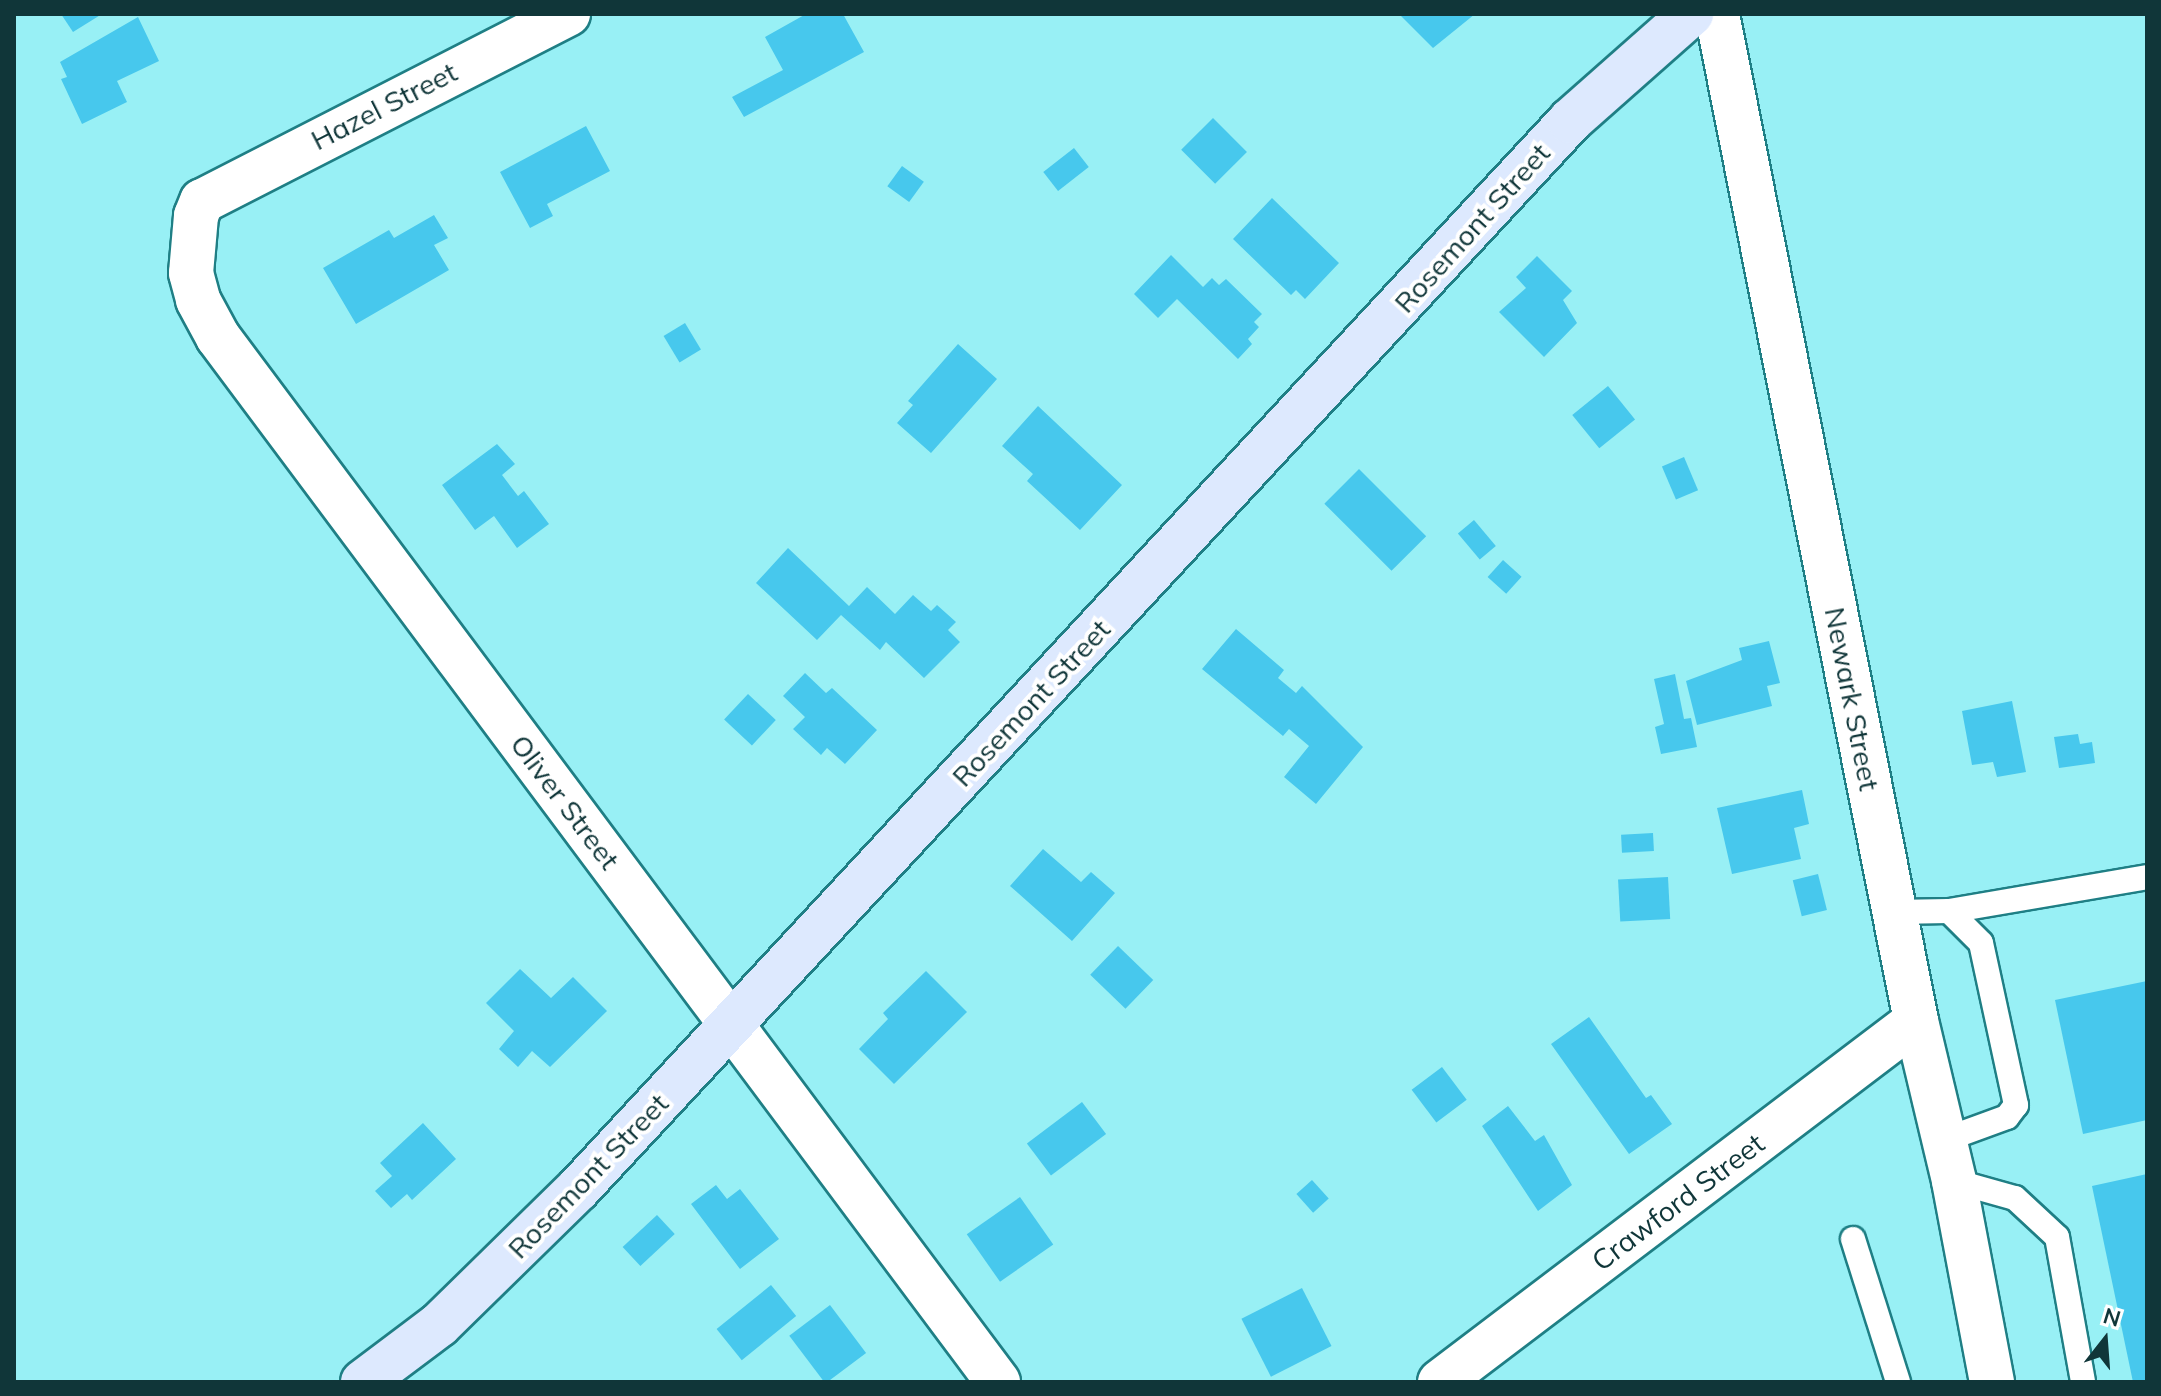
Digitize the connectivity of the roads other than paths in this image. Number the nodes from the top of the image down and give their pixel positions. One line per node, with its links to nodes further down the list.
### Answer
1 (568, 14): 4 (street, Hazel Street)
2 (1691, 14): 9 (main road, Rosemont Street)
3 (1717, 14): 7 (street, Newark Street)
4 (202, 201): 9 (street, Oliver Street)
5 (2147, 877): 6 (lane)
6 (1949, 911): 7 (lane); 10 (lane)
7 (1894, 912): 8 (street, Newark Street)
8 (1916, 1021): 10 (street, Newark Street); 15 (street, Crawford Street)
9 (731, 1025): 13 (main road, Rosemont Street); 14 (street, Oliver Street)
10 (1944, 1140): 11 (street, Newark Street)
11 (1954, 1181): 17 (street, Newark Street); 18 (lane)
12 (1853, 1239): 16 (lane)
13 (363, 1382)
14 (998, 1382)
15 (1440, 1382)
16 (1898, 1382)
17 (1992, 1382)
18 (2083, 1382)

